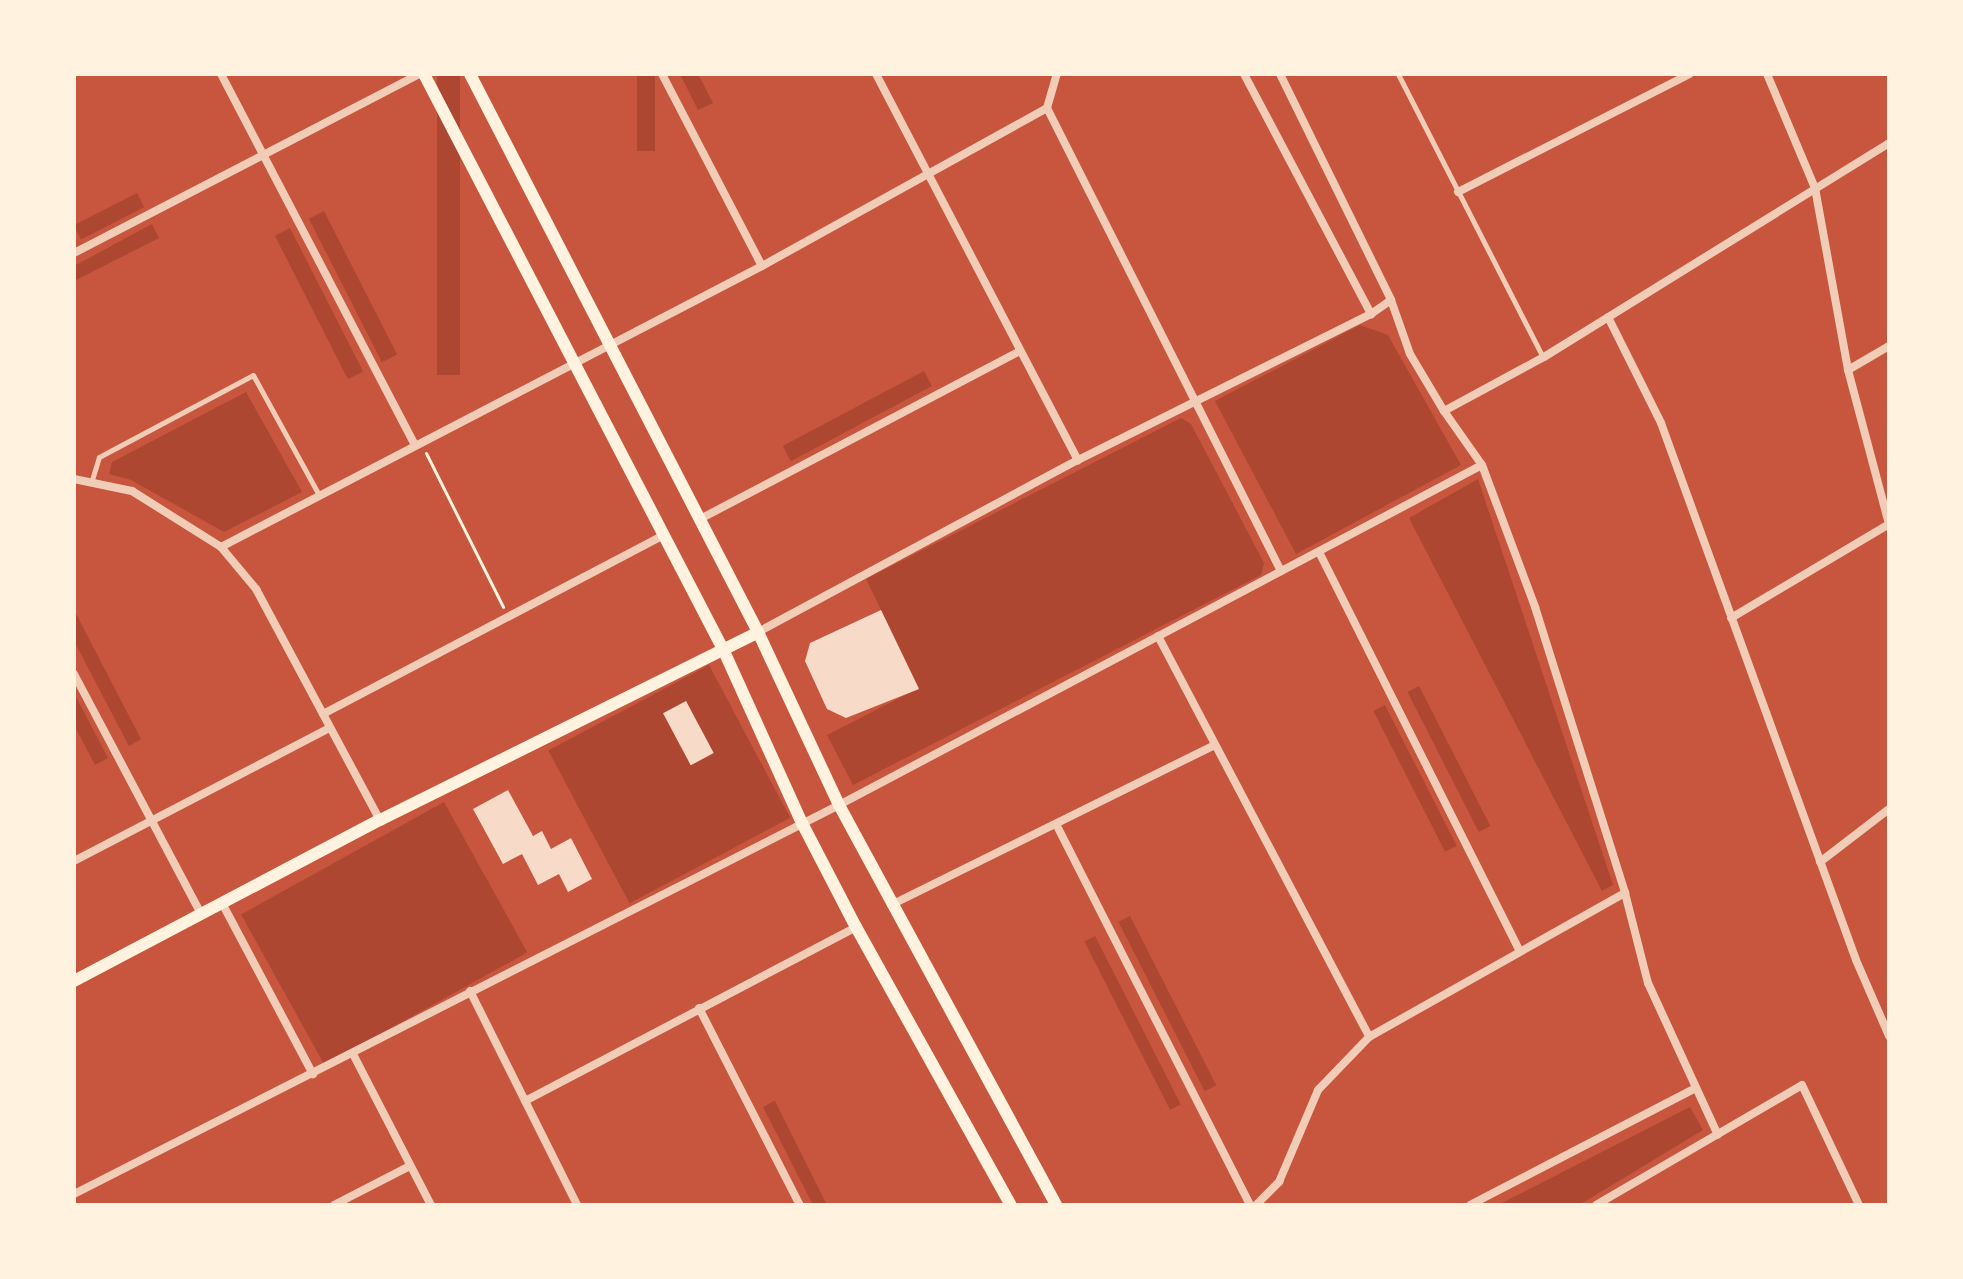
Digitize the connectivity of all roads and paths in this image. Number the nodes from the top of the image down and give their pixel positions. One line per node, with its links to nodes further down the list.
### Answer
1 (221, 74): 14 (street)
2 (422, 74): 14 (street); 27 (main road)
3 (470, 74): 23 (main road)
4 (662, 74): 19 (street)
5 (876, 74): 15 (street)
6 (1057, 74): 12 (street)
7 (1244, 74): 21 (street)
8 (1280, 74): 20 (street)
9 (1398, 74): 17 (lane)
10 (1690, 74): 17 (street)
11 (1767, 74): 16 (street)
12 (1047, 108): 15 (street); 29 (street)
13 (1889, 143): 16 (street)
14 (263, 155): 18 (street); 31 (street)
15 (927, 174): 19 (street); 25 (street)
16 (1815, 188): 22 (street); 28 (street)
17 (1458, 192): 26 (lane)
18 (74, 253)
19 (762, 266): 23 (street)
20 (1391, 300): 21 (street); 30 (street)
21 (1371, 314): 29 (street)
22 (1608, 317): 26 (street); 44 (street)
23 (609, 343): 27 (street); 37 (main road)
24 (1889, 346): 28 (street)
25 (1020, 351): 32 (street); 37 (street)
26 (1544, 357): 30 (street)
27 (574, 363): 31 (street); 39 (main road)
28 (1848, 370): 38 (street)
29 (1196, 403): 32 (street); 42 (street)
30 (1444, 411): 33 (street)
31 (418, 444): 36 (street); 43 (path)
32 (1078, 460): 45 (street)
33 (1482, 465): 41 (street); 60 (street)
34 (74, 479): 35 (street)
35 (91, 483): 36 (lane); 40 (street)
36 (319, 495): 40 (street)
37 (700, 519): 45 (main road)
38 (1889, 524): 44 (street)
39 (664, 535): 43 (street); 47 (main road)
40 (221, 547): 49 (street)
41 (1319, 552): 42 (street); 65 (street)
42 (1281, 571): 46 (street)
43 (508, 617): 49 (street)
44 (1731, 618): 59 (street)
45 (758, 632): 47 (main road); 52 (main road)
46 (1158, 636): 51 (street); 52 (street)
47 (723, 649): 55 (main road); 56 (main road)
48 (74, 674): 54 (street)
49 (323, 714): 50 (street)
50 (330, 728): 54 (street); 55 (street)
51 (1215, 745): 57 (street); 71 (street)
52 (839, 805): 56 (street); 62 (main road)
53 (1889, 809): 59 (street)
54 (152, 820): 58 (street); 63 (street)
55 (380, 820): 61 (main road)
56 (802, 823): 64 (main road); 67 (street)
57 (1056, 824): 62 (street); 86 (street)
58 (74, 861)
59 (1820, 862): 69 (street)
60 (1625, 893): 65 (street); 74 (street)
61 (222, 903): 63 (main road); 73 (street)
62 (891, 905): 85 (main road)
63 (201, 914): 66 (main road)
64 (856, 927): 68 (street); 84 (main road)
65 (1519, 950): 71 (street)
66 (74, 981)
67 (470, 991): 72 (street); 75 (street)
68 (699, 1008): 75 (street); 83 (street)
69 (1886, 1024): 70 (street)
70 (1889, 1036)
71 (1369, 1037): 86 (street)
72 (353, 1054): 73 (street); 77 (street)
73 (313, 1074): 78 (street)
74 (1696, 1088): 76 (street); 87 (street)
75 (525, 1101): 82 (street)
76 (1718, 1135): 79 (street); 88 (street)
77 (410, 1166): 80 (street); 81 (street)
78 (74, 1194)
79 (1599, 1204)
80 (334, 1205)
81 (431, 1205)
82 (577, 1205)
83 (800, 1205)
84 (1011, 1205)
85 (1056, 1205)
86 (1253, 1205)
87 (1470, 1205)
88 (1859, 1205)

